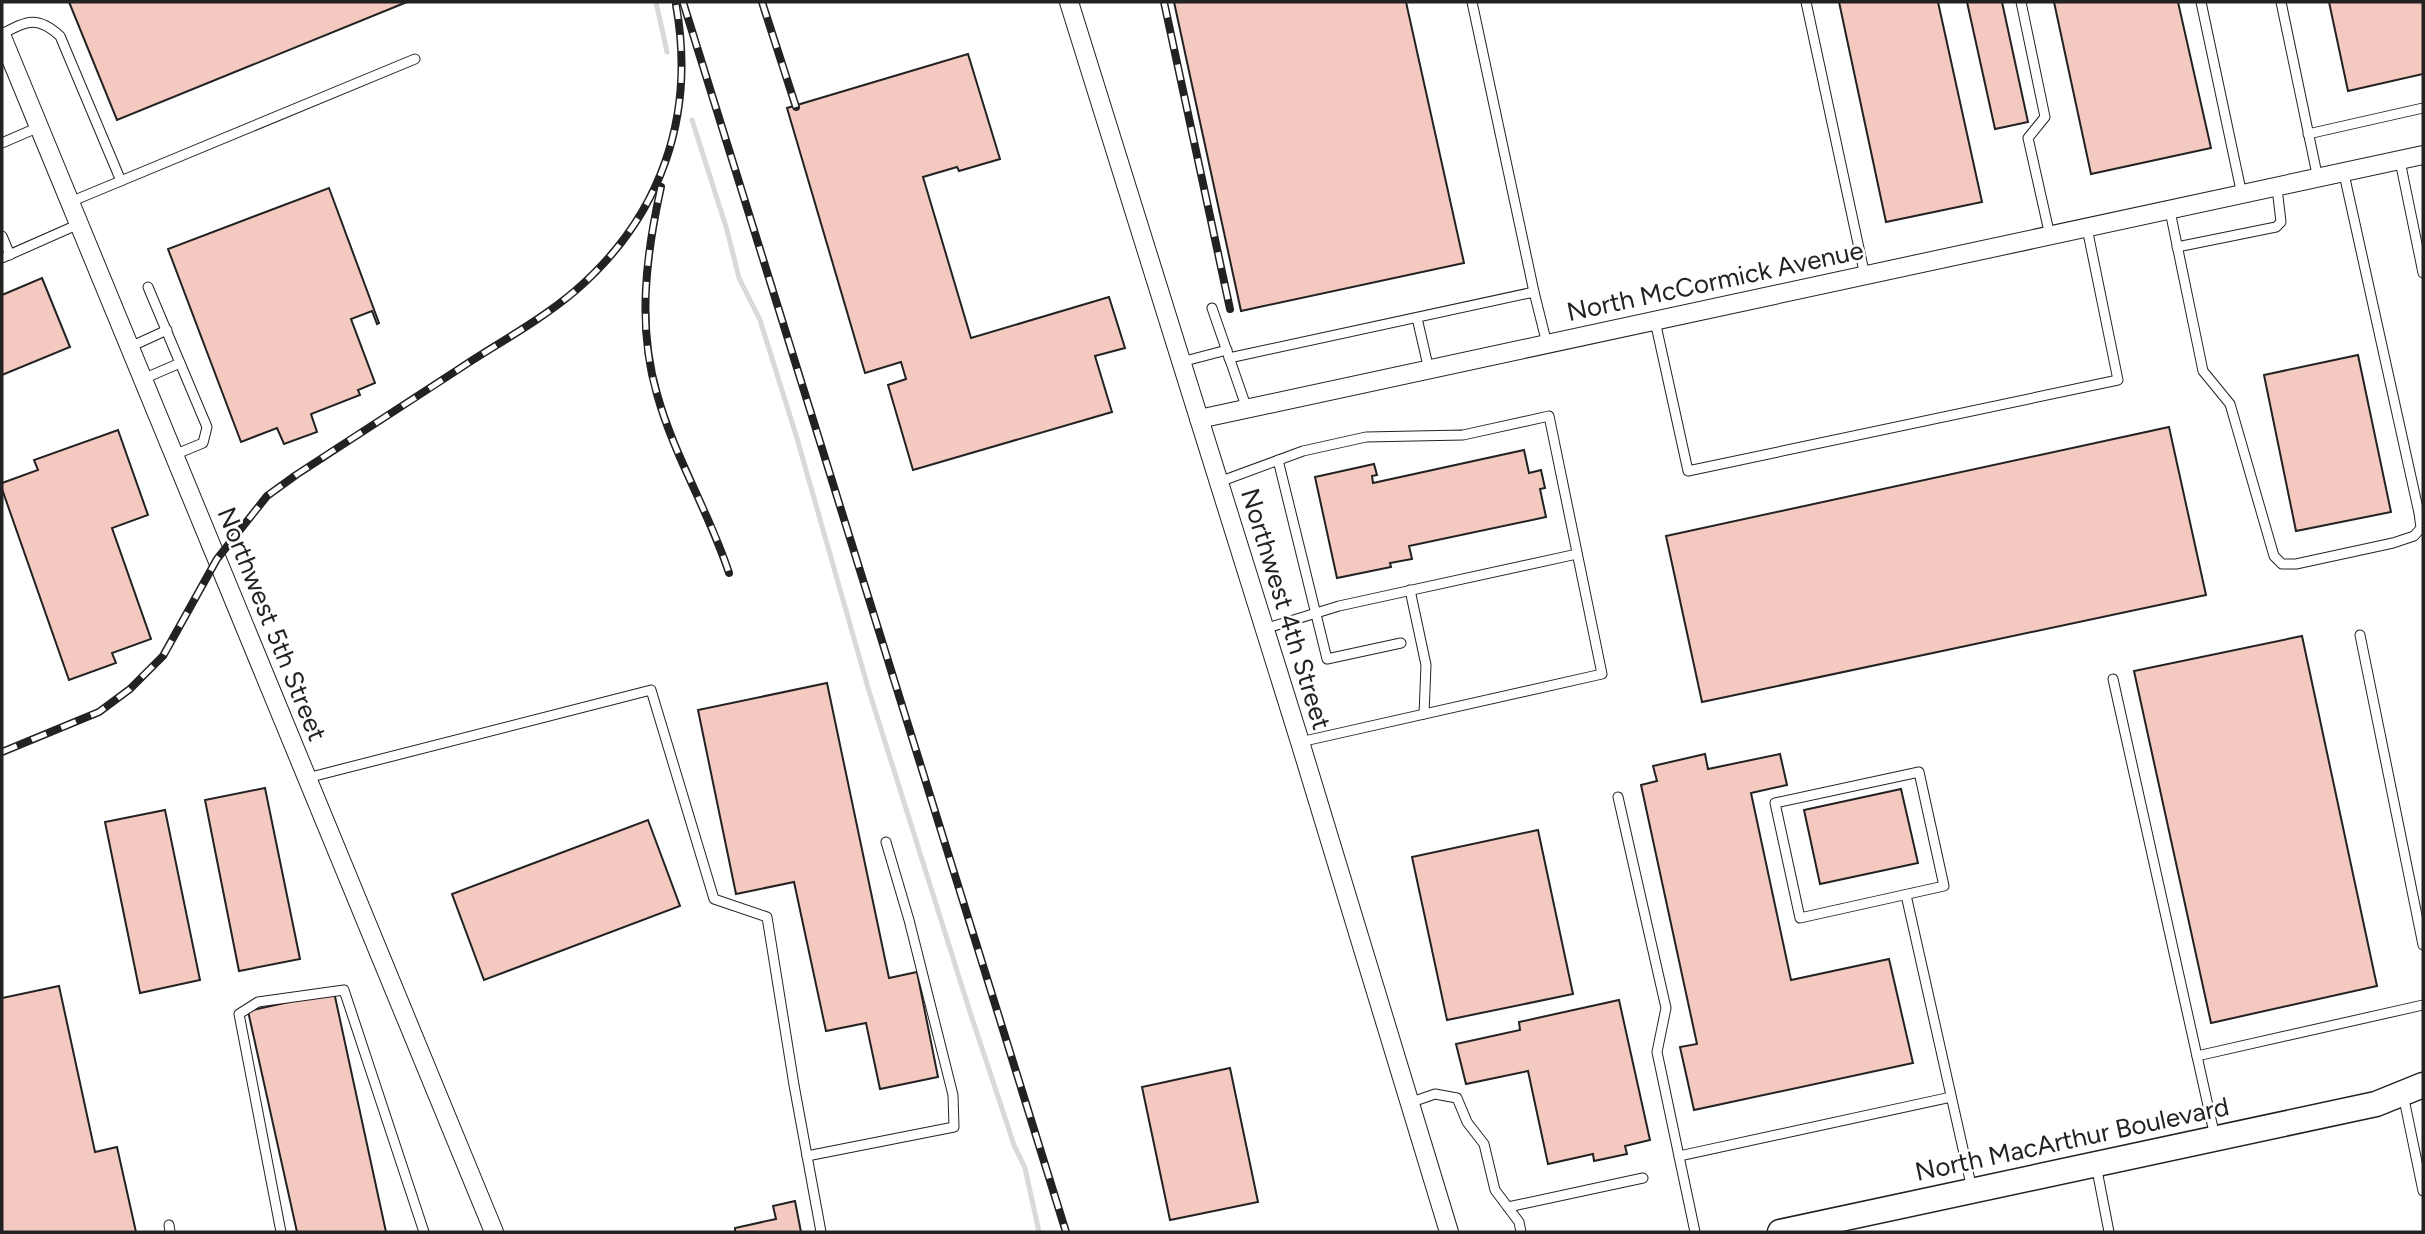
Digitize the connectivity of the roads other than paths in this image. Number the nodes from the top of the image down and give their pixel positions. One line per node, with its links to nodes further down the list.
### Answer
1 (1069, 2): 39 (street, Northwest 4th Street)
2 (1472, 2): 31 (lane)
3 (1806, 2): 29 (lane)
4 (2021, 2): 25 (lane)
5 (2201, 2): 19 (lane)
6 (2281, 2): 11 (lane)
7 (2, 36): 10 (street, Northwest 5th Street); 17 (lane)
8 (415, 59): 17 (lane)
9 (2423, 108): 11 (lane)
10 (39, 127): 12 (lane); 20 (street, Northwest 5th Street)
11 (2308, 134): 16 (lane)
12 (2, 143)
13 (2423, 156): 14 (street, North McCormick Avenue)
14 (2400, 161): 15 (street, North McCormick Avenue); 28 (lane)
15 (2344, 174): 16 (street, North McCormick Avenue); 26 (lane)
16 (2318, 179): 18 (street, North McCormick Avenue)
17 (121, 181): 20 (lane)
18 (2277, 188): 19 (street, North McCormick Avenue); 26 (lane)
19 (2242, 195): 21 (street, North McCormick Avenue)
20 (70, 202): 22 (street, Northwest 5th Street)
21 (2170, 211): 23 (street, North McCormick Avenue); 26 (lane)
22 (79, 224): 27 (lane); 37 (street, Northwest 5th Street)
23 (2087, 228): 25 (street, North McCormick Avenue); 34 (lane)
24 (2, 236): 27 (lane)
25 (2050, 236): 29 (street, North McCormick Avenue)
26 (2177, 247)
27 (6, 256)
28 (2423, 273)
29 (1865, 276): 34 (street, North McCormick Avenue)
30 (148, 287): 35 (lane)
31 (1534, 292): 33 (lane); 36 (lane)
32 (1212, 309): 38 (lane)
33 (1417, 318): 38 (lane); 41 (lane)
34 (1655, 321): 36 (street, North McCormick Avenue)
35 (167, 330): 37 (lane); 40 (lane)
36 (1547, 344): 41 (street, North McCormick Avenue)
37 (130, 347): 42 (street, Northwest 5th Street)
38 (1228, 354): 39 (lane); 43 (lane)
39 (1181, 362): 44 (street, Northwest 4th Street)
40 (180, 363): 42 (lane); 45 (lane)
41 (1429, 370): 43 (street, North McCormick Avenue)
42 (143, 379): 45 (street, Northwest 5th Street)
43 (1247, 409): 44 (street, North McCormick Avenue)
44 (1199, 419): 47 (street, Northwest 4th Street)
45 (174, 456): 57 (street, Northwest 5th Street)
46 (1278, 460): 47 (lane); 48 (lane); 50 (lane)
47 (1219, 482): 51 (street, Northwest 4th Street)
48 (1577, 554): 49 (lane); 55 (lane)
49 (1410, 590): 50 (lane); 55 (lane)
50 (1314, 613): 51 (lane); 53 (lane)
51 (1264, 629): 56 (street, Northwest 4th Street)
52 (2360, 635): 61 (lane)
53 (1401, 643)
54 (2113, 679): 63 (lane)
55 (1424, 714): 56 (lane)
56 (1300, 742): 66 (street, Northwest 4th Street)
57 (307, 778): 70 (lane); 79 (street, Northwest 5th Street)
58 (1618, 797): 71 (lane)
59 (886, 842): 70 (lane)
60 (1906, 895): 60 (lane); 65 (lane)
61 (2423, 945)
62 (2423, 1005): 63 (lane)
63 (2197, 1056): 69 (lane)
64 (2423, 1085): 67 (main road)
65 (1951, 1097): 71 (lane); 74 (lane)
66 (1409, 1103): 76 (lane); 81 (street, Northwest 4th Street)
67 (2376, 1104): 68 (main road); 69 (main road, North MacArthur Boulevard)
68 (2414, 1104): 75 (lane)
69 (2216, 1138): 72 (main road, North MacArthur Boulevard)
70 (807, 1156): 80 (lane)
71 (1679, 1156): 83 (lane)
72 (2096, 1164): 74 (main road, North MacArthur Boulevard); 85 (lane)
73 (1643, 1178): 76 (lane)
74 (1972, 1191): 84 (main road, North MacArthur Boulevard)
75 (2423, 1191)
76 (1508, 1207): 82 (lane)
77 (281, 1232): 78 (lane)
78 (424, 1232)
79 (494, 1232)
80 (821, 1232)
81 (1449, 1232)
82 (1521, 1232)
83 (1695, 1232)
84 (1780, 1232)
85 (2109, 1232)

